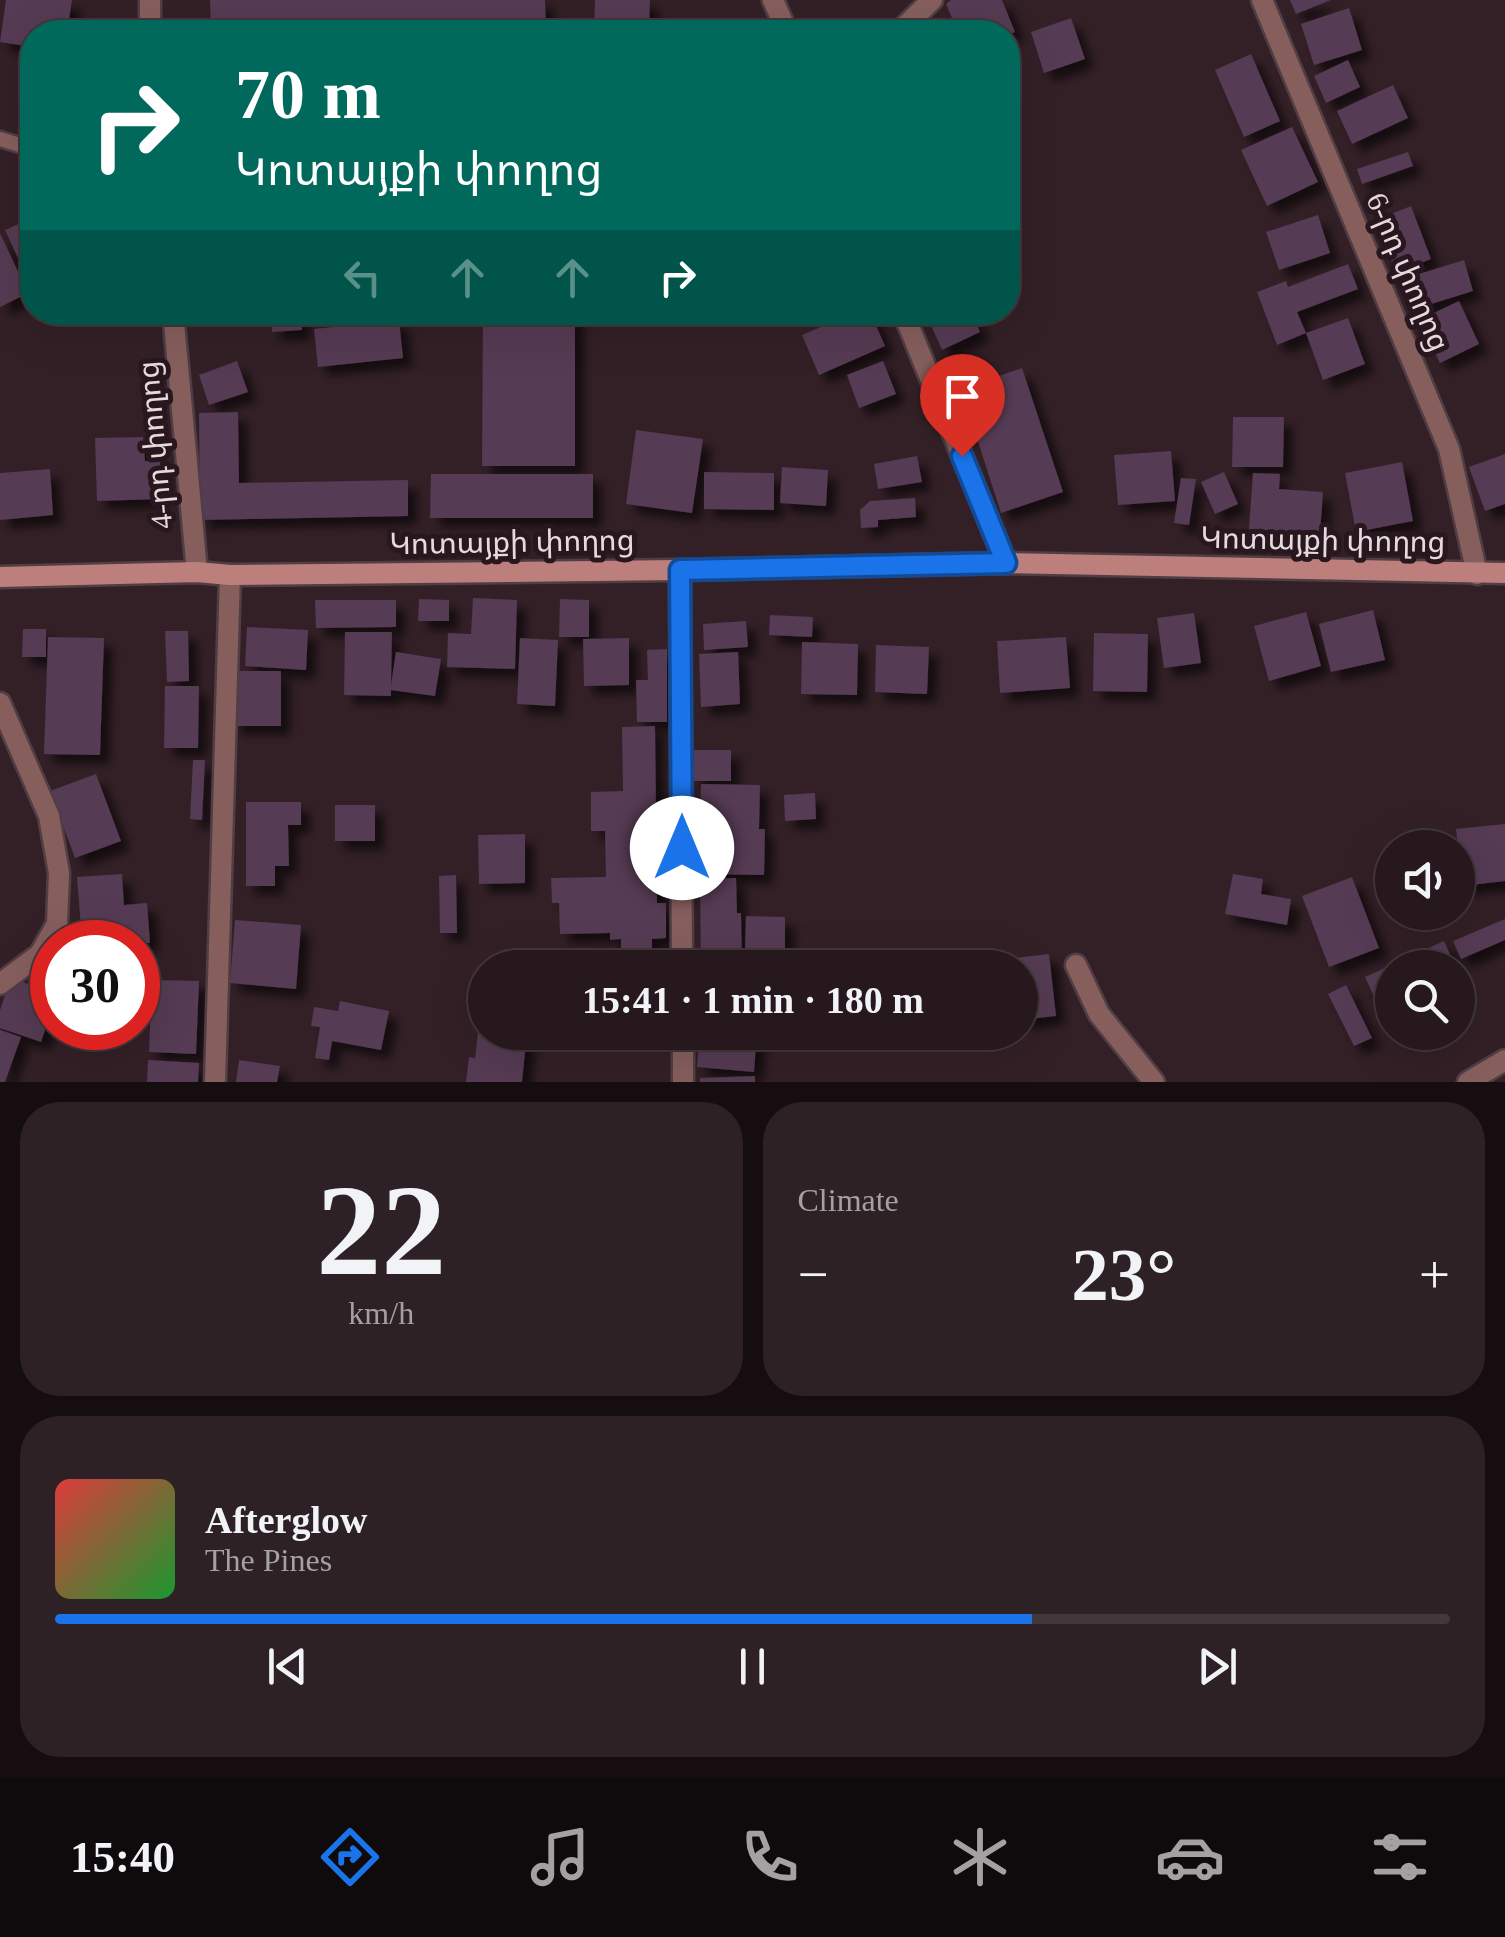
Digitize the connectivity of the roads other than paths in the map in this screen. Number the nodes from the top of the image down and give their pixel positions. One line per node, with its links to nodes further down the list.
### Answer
1 (932, 0): 3 (street)
2 (1262, 0): 10 (street, 6-րդ փողոց)
3 (911, 20)
4 (174, 325): 8 (street, 4-րդ փողոց)
5 (908, 325): 6 (street)
6 (1006, 563): 7 (main road, Կոտայքի փողոց); 10 (main road, Կոտայքի փողոց)
7 (680, 570): 11 (main road, Կոտայքի փողոց); 14 (street)
8 (197, 572): 11 (main road, Կոտայքի փողոց); 12 (main road, Կոտայքի փողոց)
9 (1505, 573): 10 (main road, Կոտայքի փողոց)
10 (1477, 574)
11 (230, 575): 19 (street)
12 (0, 577)
13 (0, 703): 16 (street)
14 (682, 950)
15 (1076, 966): 21 (street)
16 (0, 984)
17 (683, 1050): 20 (street)
18 (1505, 1060): 22 (street)
19 (215, 1082)
20 (683, 1082)
21 (1154, 1082)
22 (1468, 1082)

